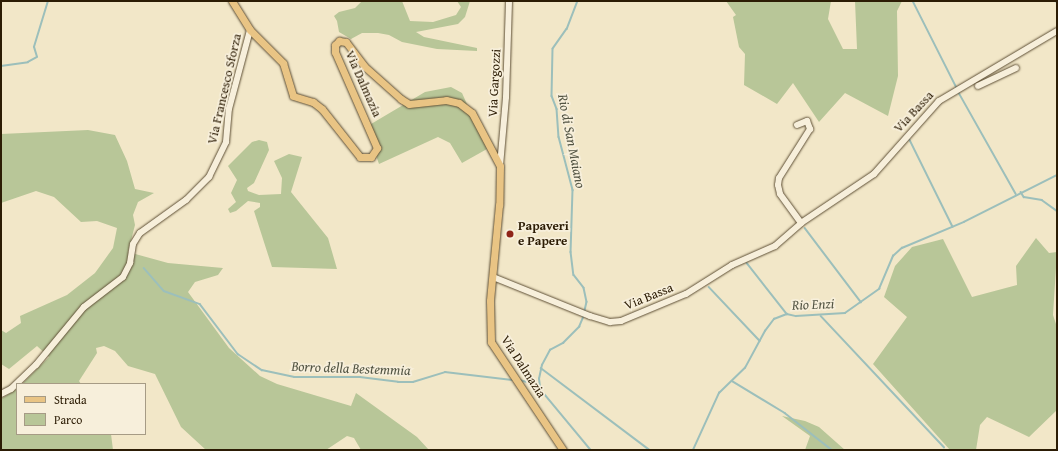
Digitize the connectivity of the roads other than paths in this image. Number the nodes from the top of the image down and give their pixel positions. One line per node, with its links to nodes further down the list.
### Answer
1 (232, 1): 3 (main road, Via Dalmazia)
2 (509, 1): 10 (street, Via Gargozzi)
3 (250, 30): 10 (main road, Via Dalmazia); 13 (street, Via Francesco Sforza)
4 (1057, 31): 6 (street, Via Bassa)
5 (1016, 68): 7 (street)
6 (994, 69): 7 (street); 11 (street, Via Bassa)
7 (997, 77): 8 (street)
8 (978, 86)
9 (797, 125): 11 (street)
10 (500, 166): 12 (main road, Via Dalmazia)
11 (801, 223): 12 (street, Via Bassa)
12 (493, 277): 16 (main road, Via Dalmazia)
13 (17, 383)
14 (16, 384): 15 (street, Via Francesco Sforza)
15 (1, 394)
16 (563, 450)

